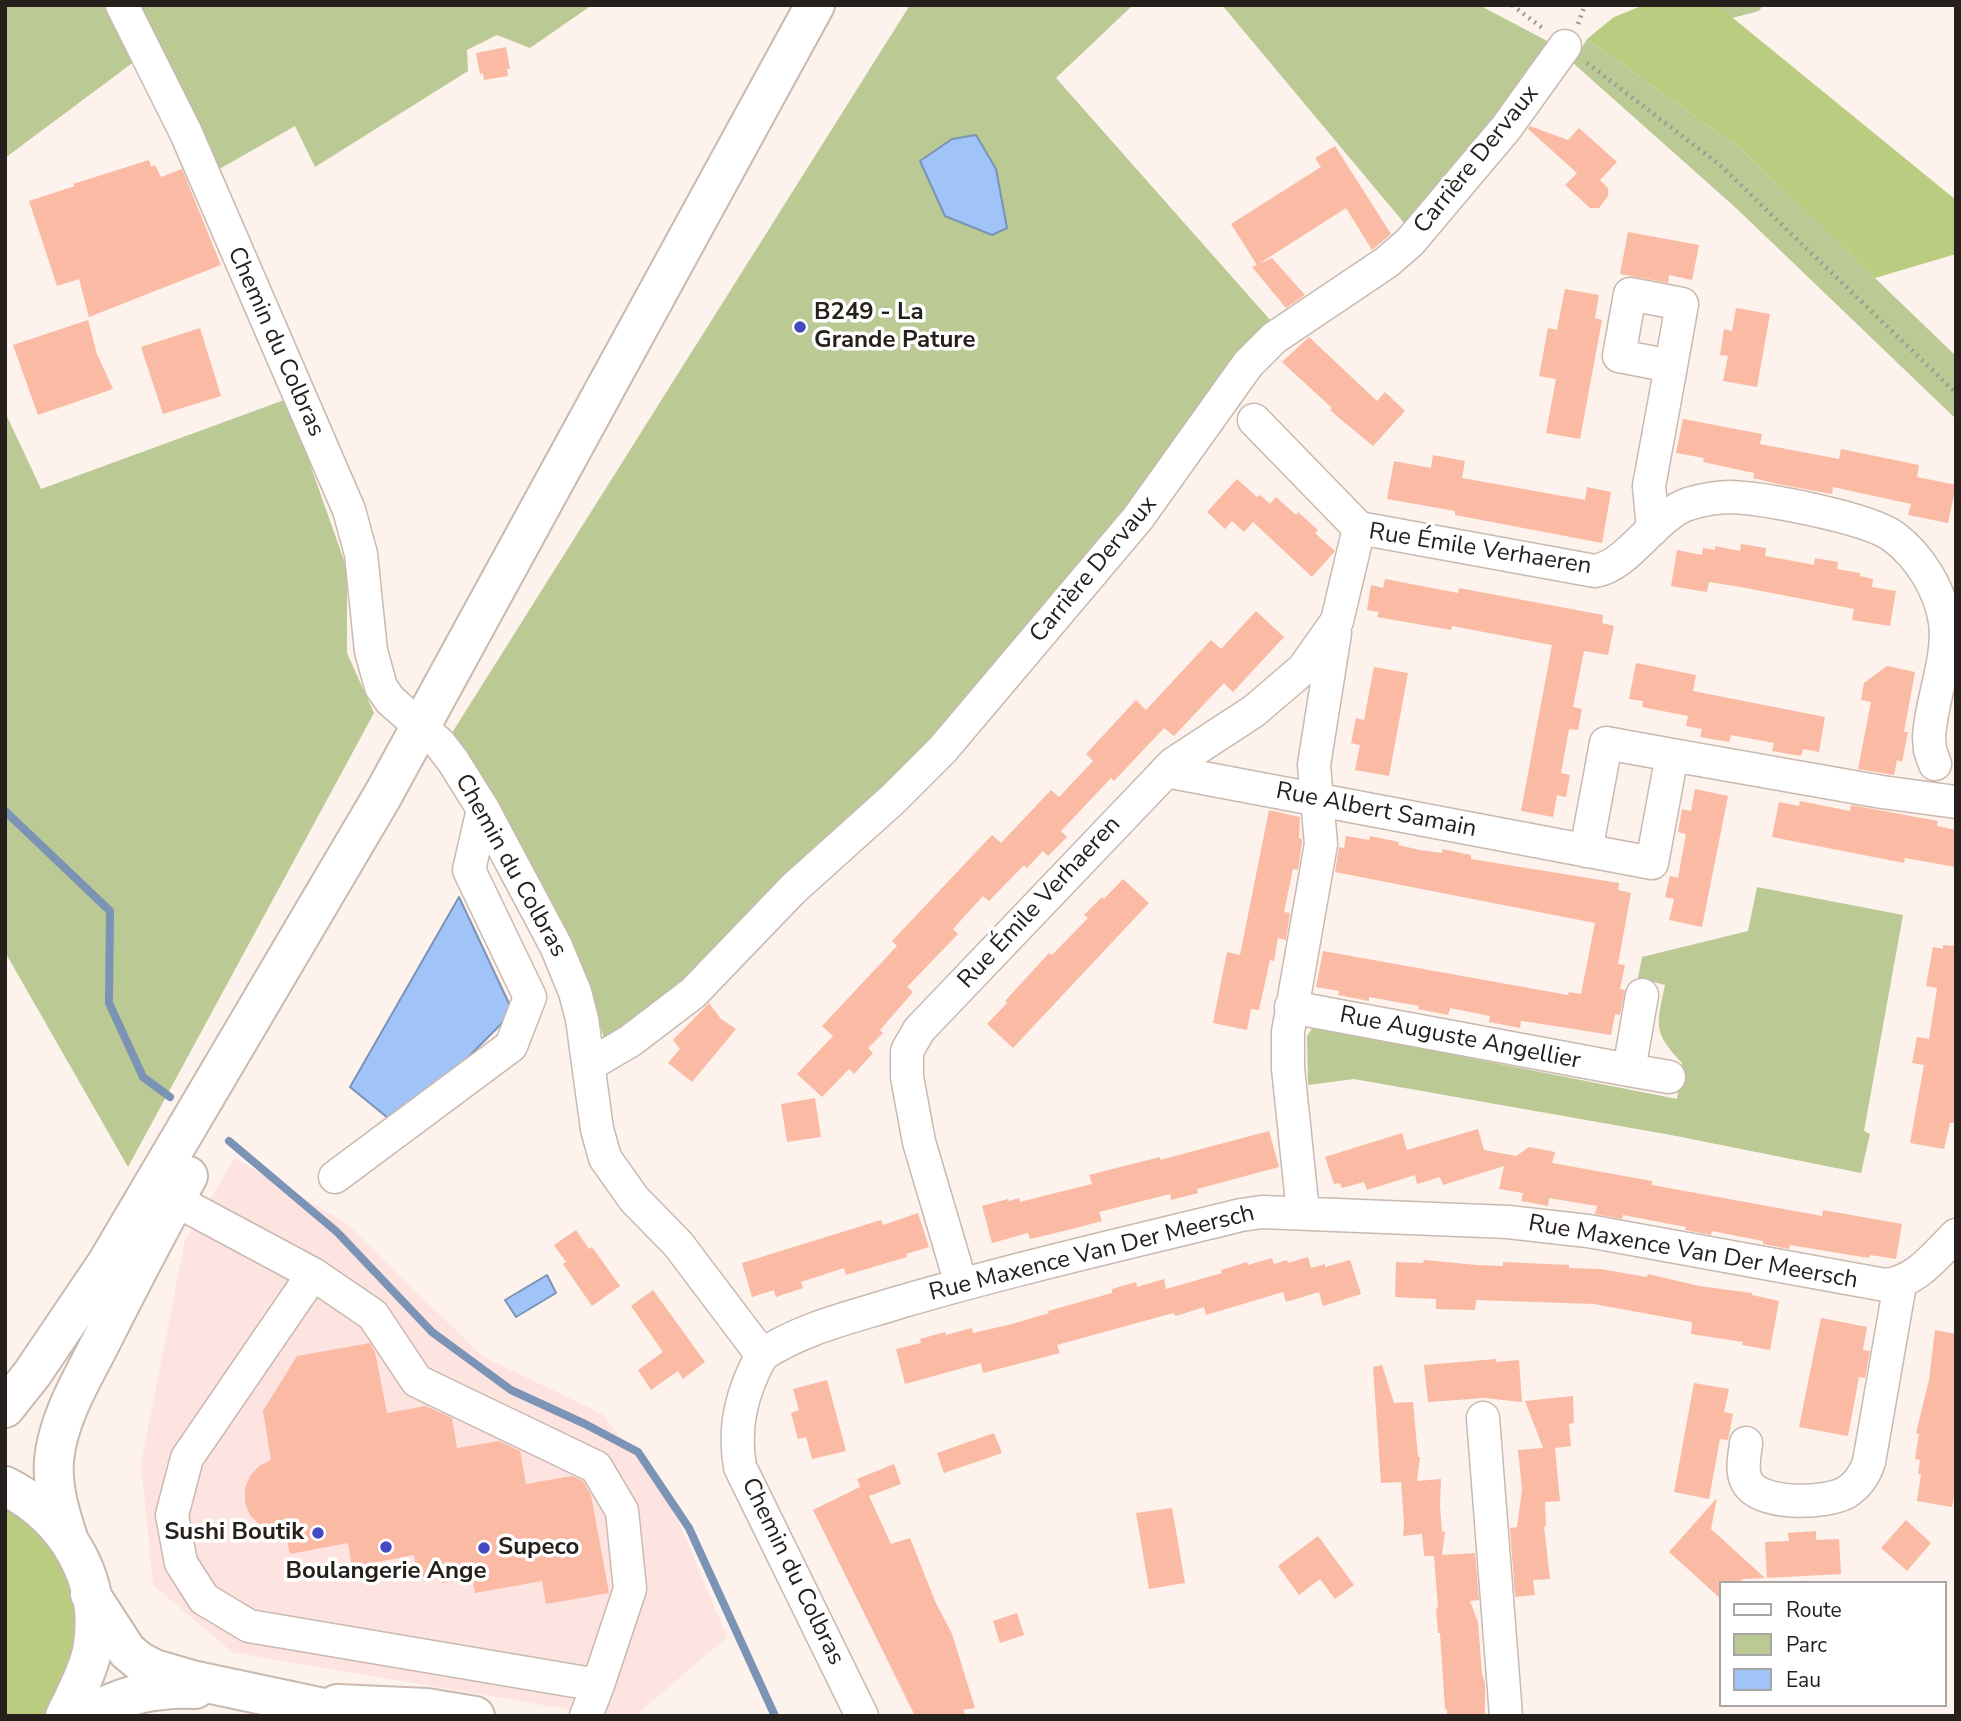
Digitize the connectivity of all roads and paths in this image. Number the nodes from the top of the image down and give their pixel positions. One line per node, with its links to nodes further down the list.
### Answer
1 (122, 5): 11 (street, Chemin du Colbras)
2 (815, 5): 11 (main road)
3 (1512, 5): 4 (path)
4 (1565, 46): 6 (path); 22 (street, Carrière Dervaux)
5 (1671, 366): 9 (street)
6 (1956, 393)
7 (1254, 420): 8 (street)
8 (1359, 528): 9 (street, Rue Émile Verhaeren); 10 (street, Rue Émile Verhaeren)
9 (1653, 529): 13 (street, Rue Émile Verhaeren)
10 (1337, 621): 14 (street, Rue Émile Verhaeren); 16 (street)
11 (421, 727): 15 (main road); 18 (street, Chemin du Colbras)
12 (1672, 755): 17 (street); 19 (street); 19 (street, Rue Albert Samain)
13 (1945, 761): 17 (street)
14 (1166, 771): 16 (street, Rue Albert Samain); 31 (street, Rue Émile Verhaeren)
15 (383, 795): 26 (main road); 33 (main road)
16 (1317, 799): 19 (street, Rue Albert Samain); 21 (street)
17 (1941, 799)
18 (482, 809): 22 (street, Chemin du Colbras); 25 (street)
19 (1586, 851)
20 (1642, 995): 23 (street)
21 (1291, 1007): 23 (street, Rue Auguste Angellier); 27 (street)
22 (589, 1065): 32 (street, Chemin du Colbras)
23 (1629, 1070): 24 (street, Rue Auguste Angellier)
24 (1669, 1077)
25 (335, 1177)
26 (175, 1200): 29 (street); 37 (main road)
27 (1303, 1212): 30 (street, Rue Maxence Van Der Meersch); 31 (street, Rue Maxence Van Der Meersch)
28 (1956, 1235): 30 (street)
29 (313, 1274): 39 (street); 39 (street)
30 (1900, 1283): 35 (street)
31 (961, 1284): 32 (street, Rue Maxence Van Der Meersch)
32 (762, 1354): 47 (street, Chemin du Colbras)
33 (5, 1408)
34 (1483, 1418): 48 (street)
35 (1746, 1443)
36 (5, 1486): 37 (main road)
37 (68, 1538): 38 (main road)
38 (90, 1594): 40 (main road); 42 (main road)
39 (598, 1685): 46 (street)
40 (246, 1691): 41 (main road); 43 (main road)
41 (310, 1703): 44 (main road); 45 (main road)
42 (65, 1716)
43 (88, 1716)
44 (362, 1716)
45 (475, 1716)
46 (586, 1716)
47 (862, 1716)
48 (1506, 1716)

